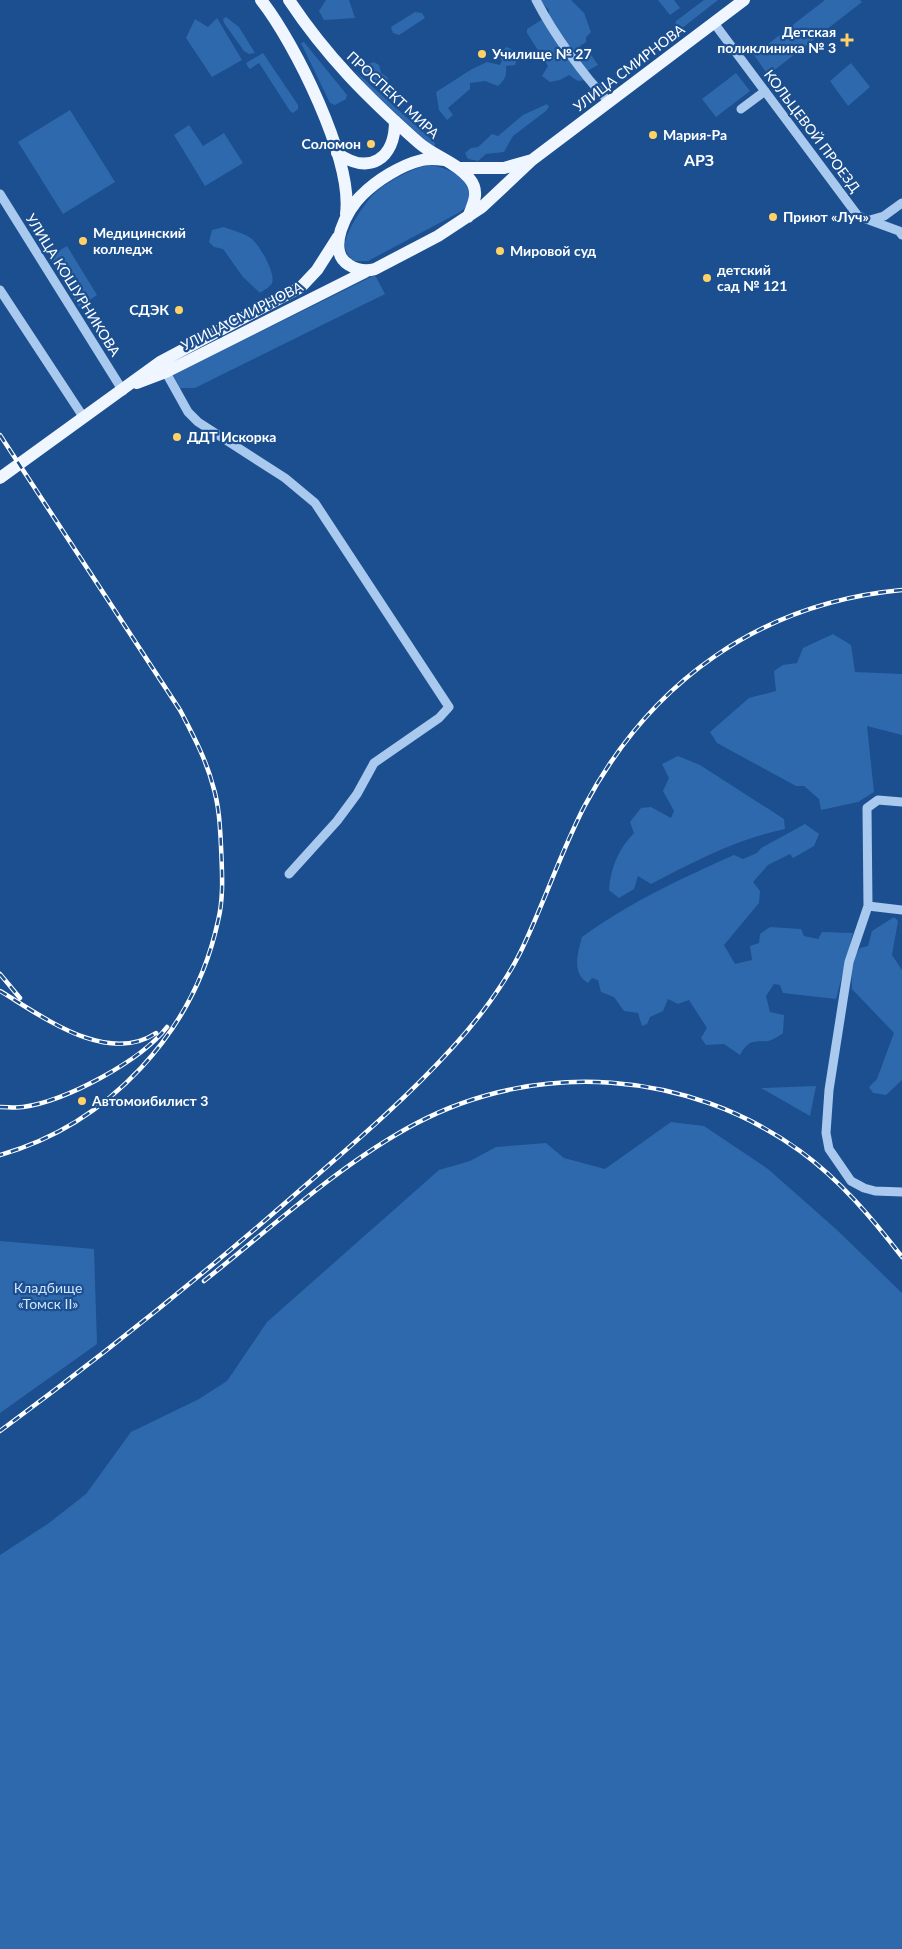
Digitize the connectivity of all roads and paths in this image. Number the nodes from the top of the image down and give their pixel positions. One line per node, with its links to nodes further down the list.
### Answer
1 (261, 0): 10 (main road)
2 (289, 0): 9 (main road, ПРОСПЕКТ МИРА)
3 (536, 0): 7 (street)
4 (744, 0): 5 (main road, УЛИЦА СМИРНОВА)
5 (714, 23): 6 (street, КОЛЬЦЕВОЙ ПРОЕЗД); 7 (main road, УЛИЦА СМИРНОВА)
6 (765, 91): 8 (street); 18 (street, КОЛЬЦЕВОЙ ПРОЕЗД)
7 (609, 102): 12 (main road, УЛИЦА СМИРНОВА)
8 (741, 109)
9 (395, 121): 10 (main road); 11 (main road, ПРОСПЕКТ МИРА)
10 (337, 152): 17 (main road)
11 (445, 160): 13 (main road, ПРОСПЕКТ МИРА); 17 (main road)
12 (532, 160): 13 (main road, УЛИЦА СМИРНОВА); 16 (main road, УЛИЦА СМИРНОВА)
13 (458, 168): 16 (main road)
14 (0, 194): 24 (street, УЛИЦА КОШУРНИКОВА)
15 (902, 203): 18 (street)
16 (468, 217): 21 (main road, УЛИЦА СМИРНОВА)
17 (346, 219): 20 (main road, УЛИЦА СМИРНОВА)
18 (870, 220): 19 (street, КОЛЬЦЕВОЙ ПРОЕЗД)
19 (902, 235)
20 (338, 237): 21 (main road); 23 (main road, УЛИЦА СМИРНОВА)
21 (367, 271): 23 (main road, УЛИЦА СМИРНОВА)
22 (0, 290): 25 (street)
23 (163, 367): 24 (main road, УЛИЦА СМИРНОВА); 28 (street)
24 (127, 388): 25 (main road, УЛИЦА СМИРНОВА)
25 (84, 418): 26 (main road, УЛИЦА СМИРНОВА)
26 (0, 478)
27 (902, 802): 29 (street)
28 (289, 874)
29 (868, 906): 30 (street); 31 (street)
30 (902, 910)
31 (902, 1192)

